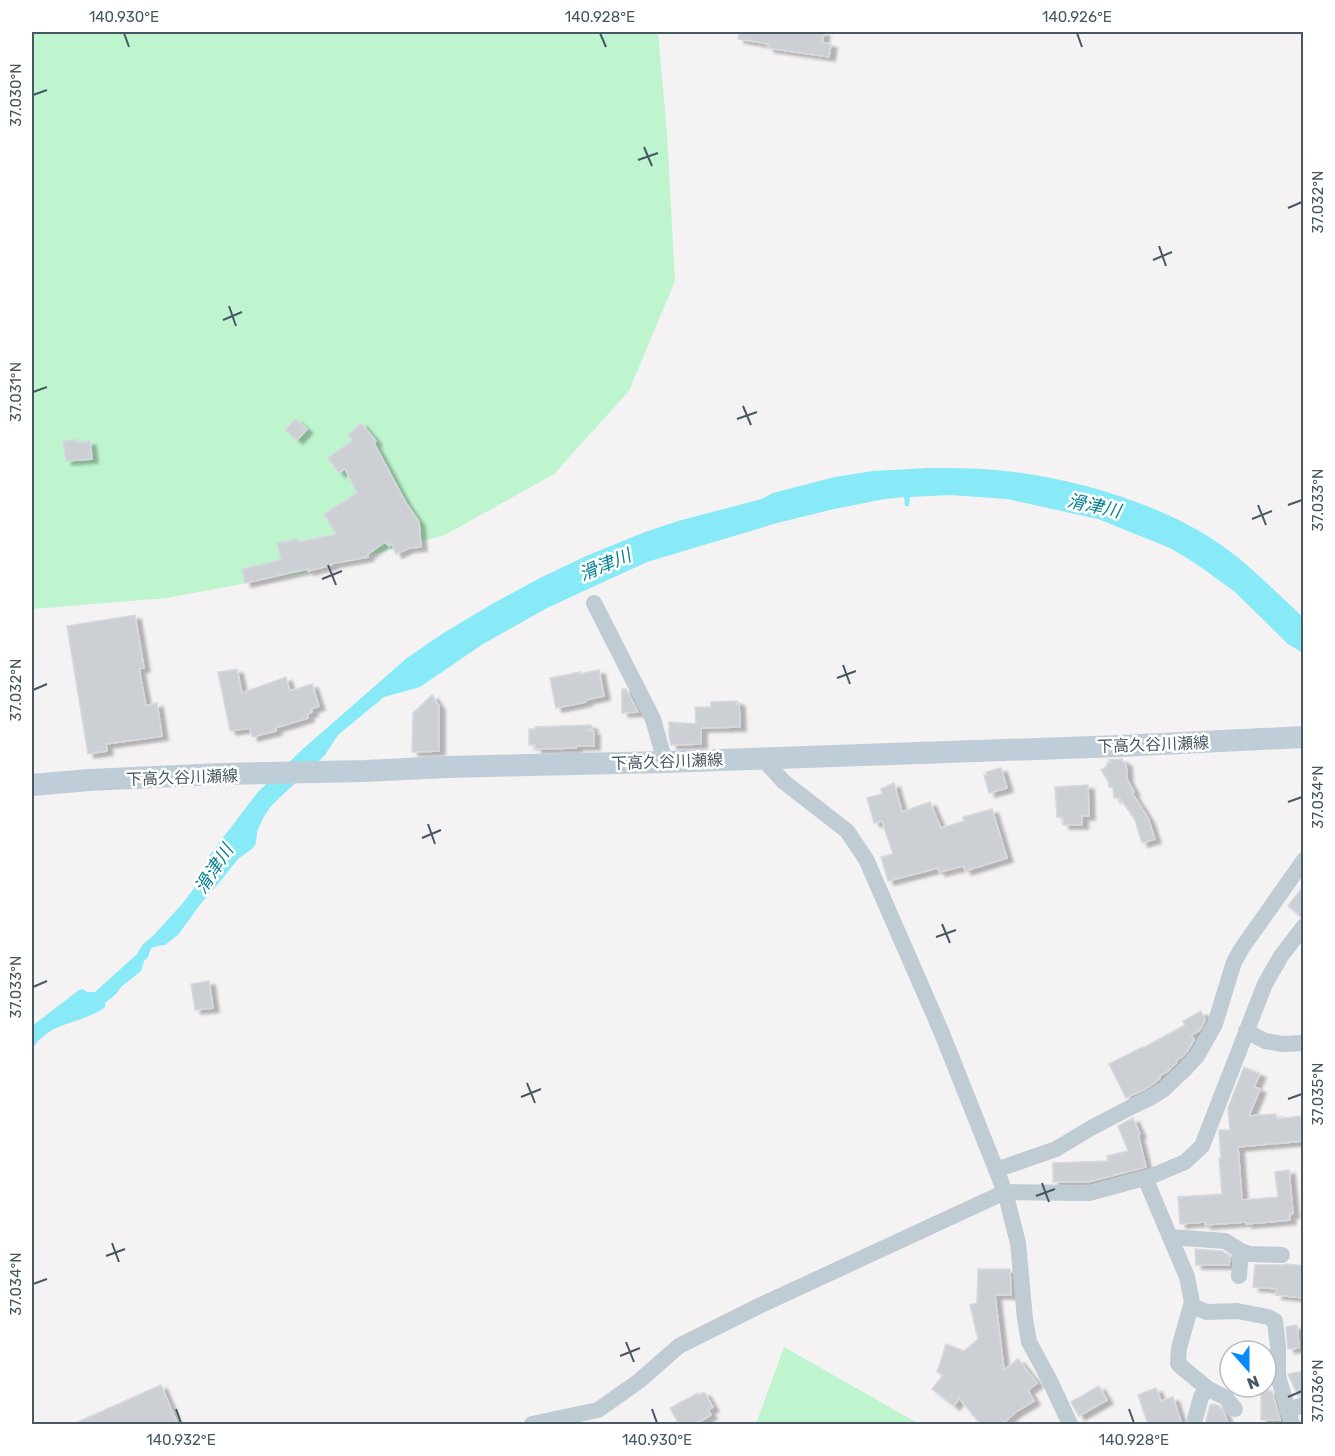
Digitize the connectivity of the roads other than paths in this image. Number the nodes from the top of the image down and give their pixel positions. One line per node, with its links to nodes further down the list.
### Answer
1 (594, 603): 4 (street)
2 (1303, 738): 3 (main road, 下高久谷川瀬線)
3 (762, 758): 4 (main road, 下高久谷川瀬線); 10 (street)
4 (664, 762): 5 (main road, 下高久谷川瀬線)
5 (32, 785)
6 (1304, 860): 10 (street)
7 (1304, 926): 8 (street)
8 (1246, 1031): 9 (street); 11 (street)
9 (1304, 1043)
10 (996, 1170): 12 (street)
11 (1145, 1178): 12 (street); 13 (street)
12 (1005, 1192): 22 (street); 23 (street)
13 (1170, 1237): 14 (street); 17 (street)
14 (1241, 1251): 15 (street); 16 (street)
15 (1282, 1255)
16 (1239, 1276)
17 (1191, 1306): 18 (street); 20 (street)
18 (1207, 1388): 19 (street); 21 (street)
19 (1235, 1409)
20 (1294, 1413)
21 (1195, 1419)
22 (532, 1425)
23 (1070, 1425)

